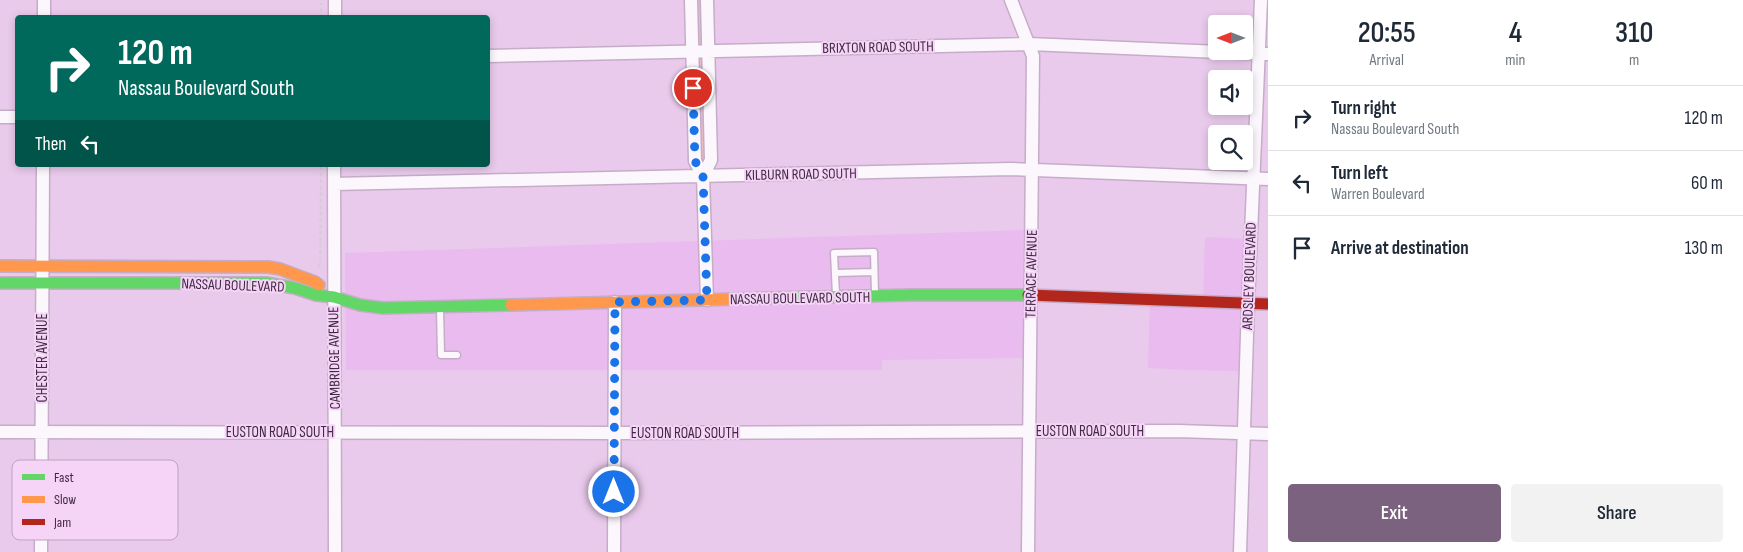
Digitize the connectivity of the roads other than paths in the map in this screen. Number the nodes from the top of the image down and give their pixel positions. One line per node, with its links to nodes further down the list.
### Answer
1 (44, 0): 7 (street)
2 (335, 0): 8 (street)
3 (691, 0): 11 (street)
4 (707, 0): 10 (street)
5 (1011, 0): 9 (street, TERRACE AVENUE)
6 (1261, 0): 12 (street, ARDSLEY BOULEVARD)
7 (44, 15)
8 (335, 15)
9 (1029, 44): 10 (street, BRIXTON ROAD SOUTH); 12 (street, BRIXTON ROAD SOUTH); 18 (street, TERRACE AVENUE)
10 (708, 51): 11 (street, BRIXTON ROAD SOUTH); 19 (street)
11 (692, 52): 13 (street, BRIXTON ROAD SOUTH); 19 (street)
12 (1263, 54): 20 (street, ARDSLEY BOULEVARD)
13 (490, 56)
14 (0, 117): 15 (street)
15 (15, 117)
16 (43, 167): 24 (street, CHESTER AVENUE)
17 (334, 167): 22 (street, CAMBRIDGE AVENUE)
18 (1033, 170): 19 (street, KILBURN ROAD SOUTH); 20 (street, KILBURN ROAD SOUTH); 29 (street, TERRACE AVENUE)
19 (703, 176): 22 (street, KILBURN ROAD SOUTH); 33 (street)
20 (1253, 178): 21 (street, KILBURN ROAD SOUTH); 35 (street, ARDSLEY BOULEVARD)
21 (1268, 179)
22 (334, 184): 31 (street, CAMBRIDGE AVENUE)
23 (0, 266): 24 (main road, NASSAU BOULEVARD)
24 (42, 266): 28 (street, CHESTER AVENUE); 31 (main road, NASSAU BOULEVARD)
25 (874, 272): 26 (lane); 26 (lane); 30 (lane)
26 (834, 273): 32 (lane)
27 (0, 283): 28 (main road, NASSAU BOULEVARD)
28 (42, 283): 31 (main road, NASSAU BOULEVARD); 40 (street, CHESTER AVENUE)
29 (1031, 295): 30 (main road, NASSAU BOULEVARD SOUTH); 35 (main road, NASSAU BOULEVARD SOUTH); 42 (street, TERRACE AVENUE)
30 (875, 296): 32 (main road, NASSAU BOULEVARD SOUTH)
31 (334, 297): 37 (main road, NASSAU BOULEVARD SOUTH); 41 (street, CAMBRIDGE AVENUE)
32 (836, 297): 33 (main road, NASSAU BOULEVARD SOUTH)
33 (707, 300): 34 (main road, NASSAU BOULEVARD SOUTH)
34 (615, 302): 37 (main road, NASSAU BOULEVARD SOUTH); 43 (street)
35 (1248, 304): 36 (main road, NASSAU BOULEVARD SOUTH); 44 (street, ARDSLEY BOULEVARD)
36 (1268, 304)
37 (440, 307): 38 (lane)
38 (457, 355)
39 (0, 432): 40 (street, EUSTON ROAD SOUTH)
40 (42, 432): 41 (street, EUSTON ROAD SOUTH); 46 (street, CHESTER AVENUE)
41 (335, 432): 43 (street, EUSTON ROAD SOUTH); 47 (street, CAMBRIDGE AVENUE)
42 (1029, 432): 43 (street, EUSTON ROAD SOUTH); 44 (street, EUSTON ROAD SOUTH); 49 (street, TERRACE AVENUE)
43 (614, 433): 48 (street)
44 (1244, 433): 45 (street, EUSTON ROAD SOUTH); 50 (street, ARDSLEY BOULEVARD)
45 (1268, 434)
46 (42, 460)
47 (335, 552)
48 (614, 552)
49 (1028, 552)
50 (1240, 552)

